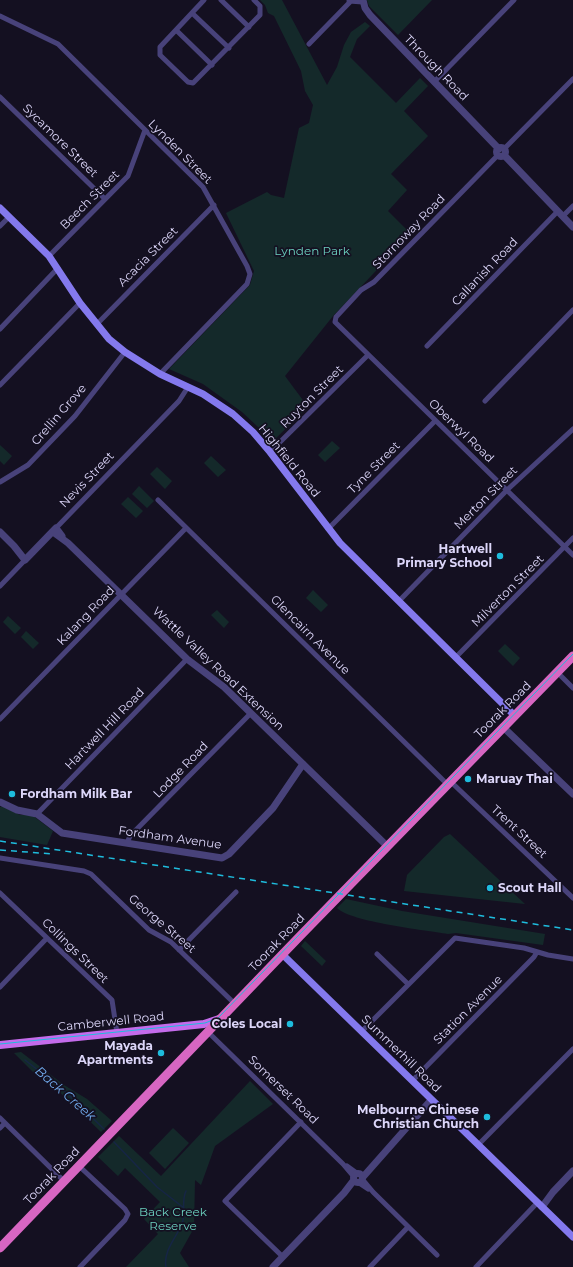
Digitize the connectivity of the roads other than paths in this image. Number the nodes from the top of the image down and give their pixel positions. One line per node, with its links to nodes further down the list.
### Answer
1 (204, 0): 7 (street)
2 (221, 0): 9 (street)
3 (254, 0): 9 (street)
4 (514, 0): 15 (street)
5 (349, 1): 6 (street); 11 (street)
6 (363, 1): 15 (street, Through Road)
7 (192, 13): 10 (street); 12 (street)
8 (0, 16): 17 (street, Lynden Street)
9 (249, 27): 12 (street)
10 (176, 30): 13 (street); 13 (street)
11 (309, 44)
12 (229, 48): 13 (street)
13 (212, 65)
14 (573, 79): 18 (street, Stornoway Road)
15 (434, 82): 18 (street, Through Road)
16 (0, 97): 19 (street, Sycamore Street)
17 (145, 130): 19 (street, Beech Street); 20 (street, Lynden Street)
18 (501, 152): 23 (street, Through Road); 31 (street, Stornoway Road)
19 (105, 199): 27 (street, Beech Street)
20 (214, 205): 32 (street, Acacia Street); 37 (street, Lynden Street)
21 (573, 206): 23 (street, Callanish Road)
22 (0, 208): 24 (main road, Highfield Road)
23 (560, 214): 26 (street, Through Road); 34 (street, Callanish Road)
24 (9, 216): 25 (street); 27 (main road, Highfield Road)
25 (0, 226)
26 (573, 227)
27 (49, 256): 28 (main road, Highfield Road)
28 (58, 268): 29 (main road, Highfield Road); 33 (street)
29 (80, 303): 32 (main road, Highfield Road); 38 (street)
30 (573, 310): 40 (street)
31 (335, 322): 36 (street, Oberwyl Road)
32 (97, 324): 35 (main road, Highfield Road)
33 (0, 329)
34 (427, 346)
35 (125, 352): 37 (main road, Highfield Road); 44 (street, Crellin Grove)
36 (368, 355): 41 (street, Oberwyl Road); 43 (street, Ruyton Street)
37 (160, 374): 39 (main road, Highfield Road)
38 (0, 385)
39 (188, 387): 43 (main road, Highfield Road); 49 (street, Nevis Street)
40 (485, 401)
41 (435, 421): 45 (street, Oberwyl Road); 48 (street, Tyne Street)
42 (573, 429): 45 (street, Merton Street)
43 (270, 452): 48 (main road, Highfield Road)
44 (0, 482)
45 (507, 490): 52 (street, Oberwyl Road); 57 (street, Merton Street)
46 (158, 500): 47 (street, Glencairn Avenue)
47 (186, 528): 56 (street, Kalang Road); 68 (street, Glencairn Avenue)
48 (328, 529): 57 (main road, Highfield Road)
49 (54, 530): 54 (street, Nevis Street); 56 (street, Wattle Valley Road Extension)
50 (0, 532): 54 (street)
51 (573, 538): 52 (street, Milverton Street)
52 (564, 547): 53 (street, Oberwyl Road); 59 (street, Milverton Street)
53 (573, 555)
54 (27, 558): 55 (street, Nevis Street)
55 (0, 586)
56 (121, 594): 60 (street, Wattle Valley Road Extension); 65 (street, Kalang Road)
57 (399, 601): 59 (main road, Highfield Road)
58 (573, 656): 61 (highway, Toorak Road)
59 (456, 657): 64 (main road, Highfield Road)
60 (187, 659): 63 (street, Wattle Valley Road Extension); 71 (street, Hartwell Hill Road)
61 (557, 672): 62 (street); 64 (highway, Toorak Road)
62 (573, 688)
63 (251, 713): 67 (street, Wattle Valley Road Extension); 72 (street, Lodge Road)
64 (514, 715): 66 (highway, Toorak Road)
65 (0, 719)
66 (503, 727): 68 (highway, Toorak Road); 69 (street)
67 (303, 764): 72 (street, Fordham Avenue); 73 (street, Wattle Valley Road Extension)
68 (449, 783): 73 (highway, Toorak Road); 77 (street, Trent Street)
69 (573, 794)
70 (0, 802): 71 (street, Fordham Avenue)
71 (37, 814): 72 (street, Fordham Avenue)
72 (127, 844)
73 (387, 846): 81 (highway, Toorak Road)
74 (0, 858): 79 (street, George Street)
75 (236, 892): 79 (street)
76 (0, 893): 78 (street, Collings Street)
77 (573, 898)
78 (47, 938): 85 (street); 91 (street, Collings Street)
79 (179, 950): 86 (street, George Street)
80 (537, 952): 83 (street); 84 (street); 95 (street, Station Avenue)
81 (282, 954): 86 (highway, Toorak Road); 89 (main road, Summerhill Road)
82 (377, 954): 84 (street)
83 (573, 959)
84 (408, 984): 89 (street)
85 (0, 987)
86 (235, 1004): 87 (highway, Toorak Road)
87 (222, 1016): 88 (main road, Camberwell Road); 90 (highway, Toorak Road)
88 (193, 1026): 91 (main road, Camberwell Road); 92 (main road)
89 (362, 1031): 95 (main road, Summerhill Road)
90 (208, 1032): 92 (highway, Toorak Road); 98 (street, Somerset Road)
91 (117, 1033): 93 (main road, Camberwell Road)
92 (199, 1041): 102 (highway, Toorak Road)
93 (0, 1045)
94 (573, 1049): 101 (street)
95 (412, 1081): 96 (main road, Summerhill Road)
96 (433, 1101): 101 (main road, Summerhill Road); 104 (street)
97 (0, 1118): 99 (street)
98 (301, 1122): 104 (street, Somerset Road); 111 (street)
99 (5, 1123): 100 (street); 105 (street)
100 (0, 1128)
101 (478, 1145): 106 (main road, Summerhill Road)
102 (79, 1166): 105 (highway, Toorak Road); 112 (street)
103 (573, 1171): 106 (street)
104 (358, 1178): 107 (street, Somerset Road); 111 (street)
105 (64, 1181): 109 (highway, Toorak Road)
106 (539, 1204): 108 (main road, Summerhill Road); 115 (street)
107 (408, 1227): 110 (street, Somerset Road); 114 (street)
108 (573, 1237)
109 (0, 1248)
110 (437, 1255)
111 (283, 1257): 113 (street)
112 (80, 1267)
113 (273, 1267)
114 (370, 1267)
115 (476, 1267)

